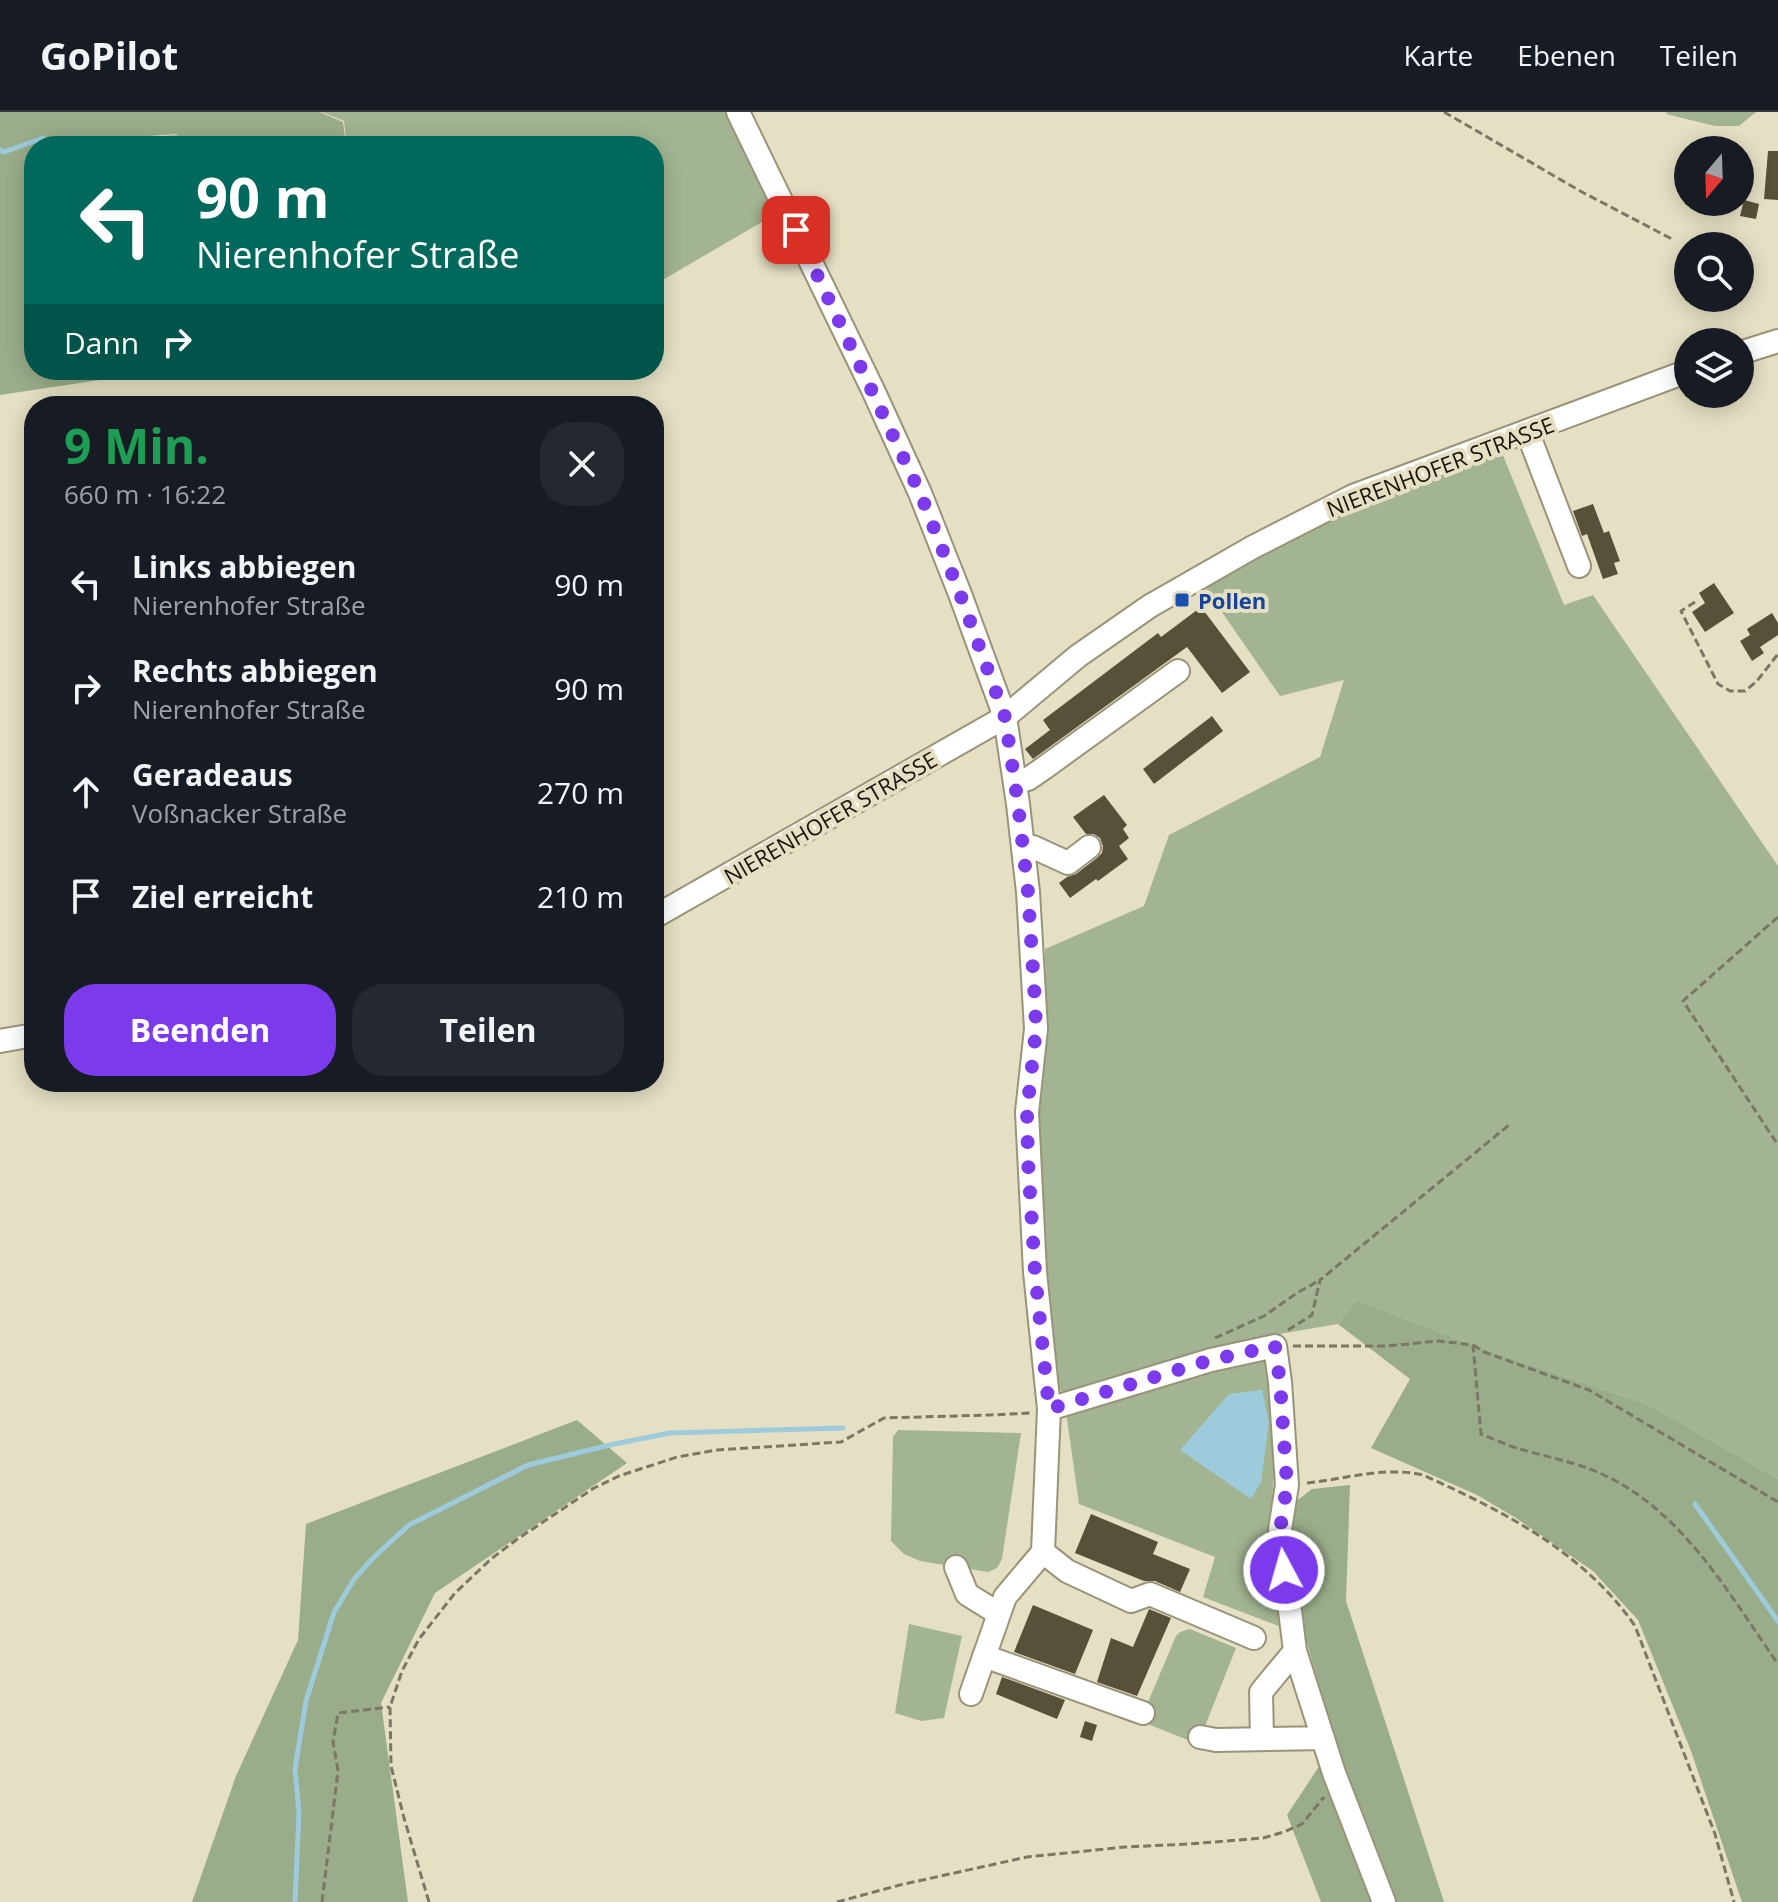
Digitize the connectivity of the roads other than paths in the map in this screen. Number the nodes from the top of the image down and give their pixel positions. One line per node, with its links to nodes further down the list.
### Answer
1 (738, 112): 8 (street)
2 (1778, 341): 3 (street)
3 (1754, 349)
4 (1674, 376): 5 (street, NIERENHOFER STRASSE)
5 (1527, 431): 6 (street); 8 (street, NIERENHOFER STRASSE)
6 (1579, 566)
7 (1178, 671): 9 (street)
8 (1005, 717): 9 (street); 12 (street, NIERENHOFER STRASSE)
9 (1015, 782): 11 (street)
10 (1089, 847): 11 (street)
11 (1023, 849): 15 (street)
12 (664, 911)
13 (24, 1037): 14 (street)
14 (0, 1041)
15 (1048, 1406): 16 (street); 20 (street)
16 (1043, 1552): 18 (street); 19 (street)
17 (956, 1567): 18 (street)
18 (999, 1614): 21 (street)
19 (1254, 1638)
20 (1295, 1651): 25 (street); 26 (street)
21 (984, 1656): 22 (street); 23 (street)
22 (971, 1694)
23 (1143, 1713)
24 (1200, 1737): 26 (street)
25 (1323, 1738): 26 (street); 27 (street)
26 (1262, 1739)
27 (1384, 1902)

